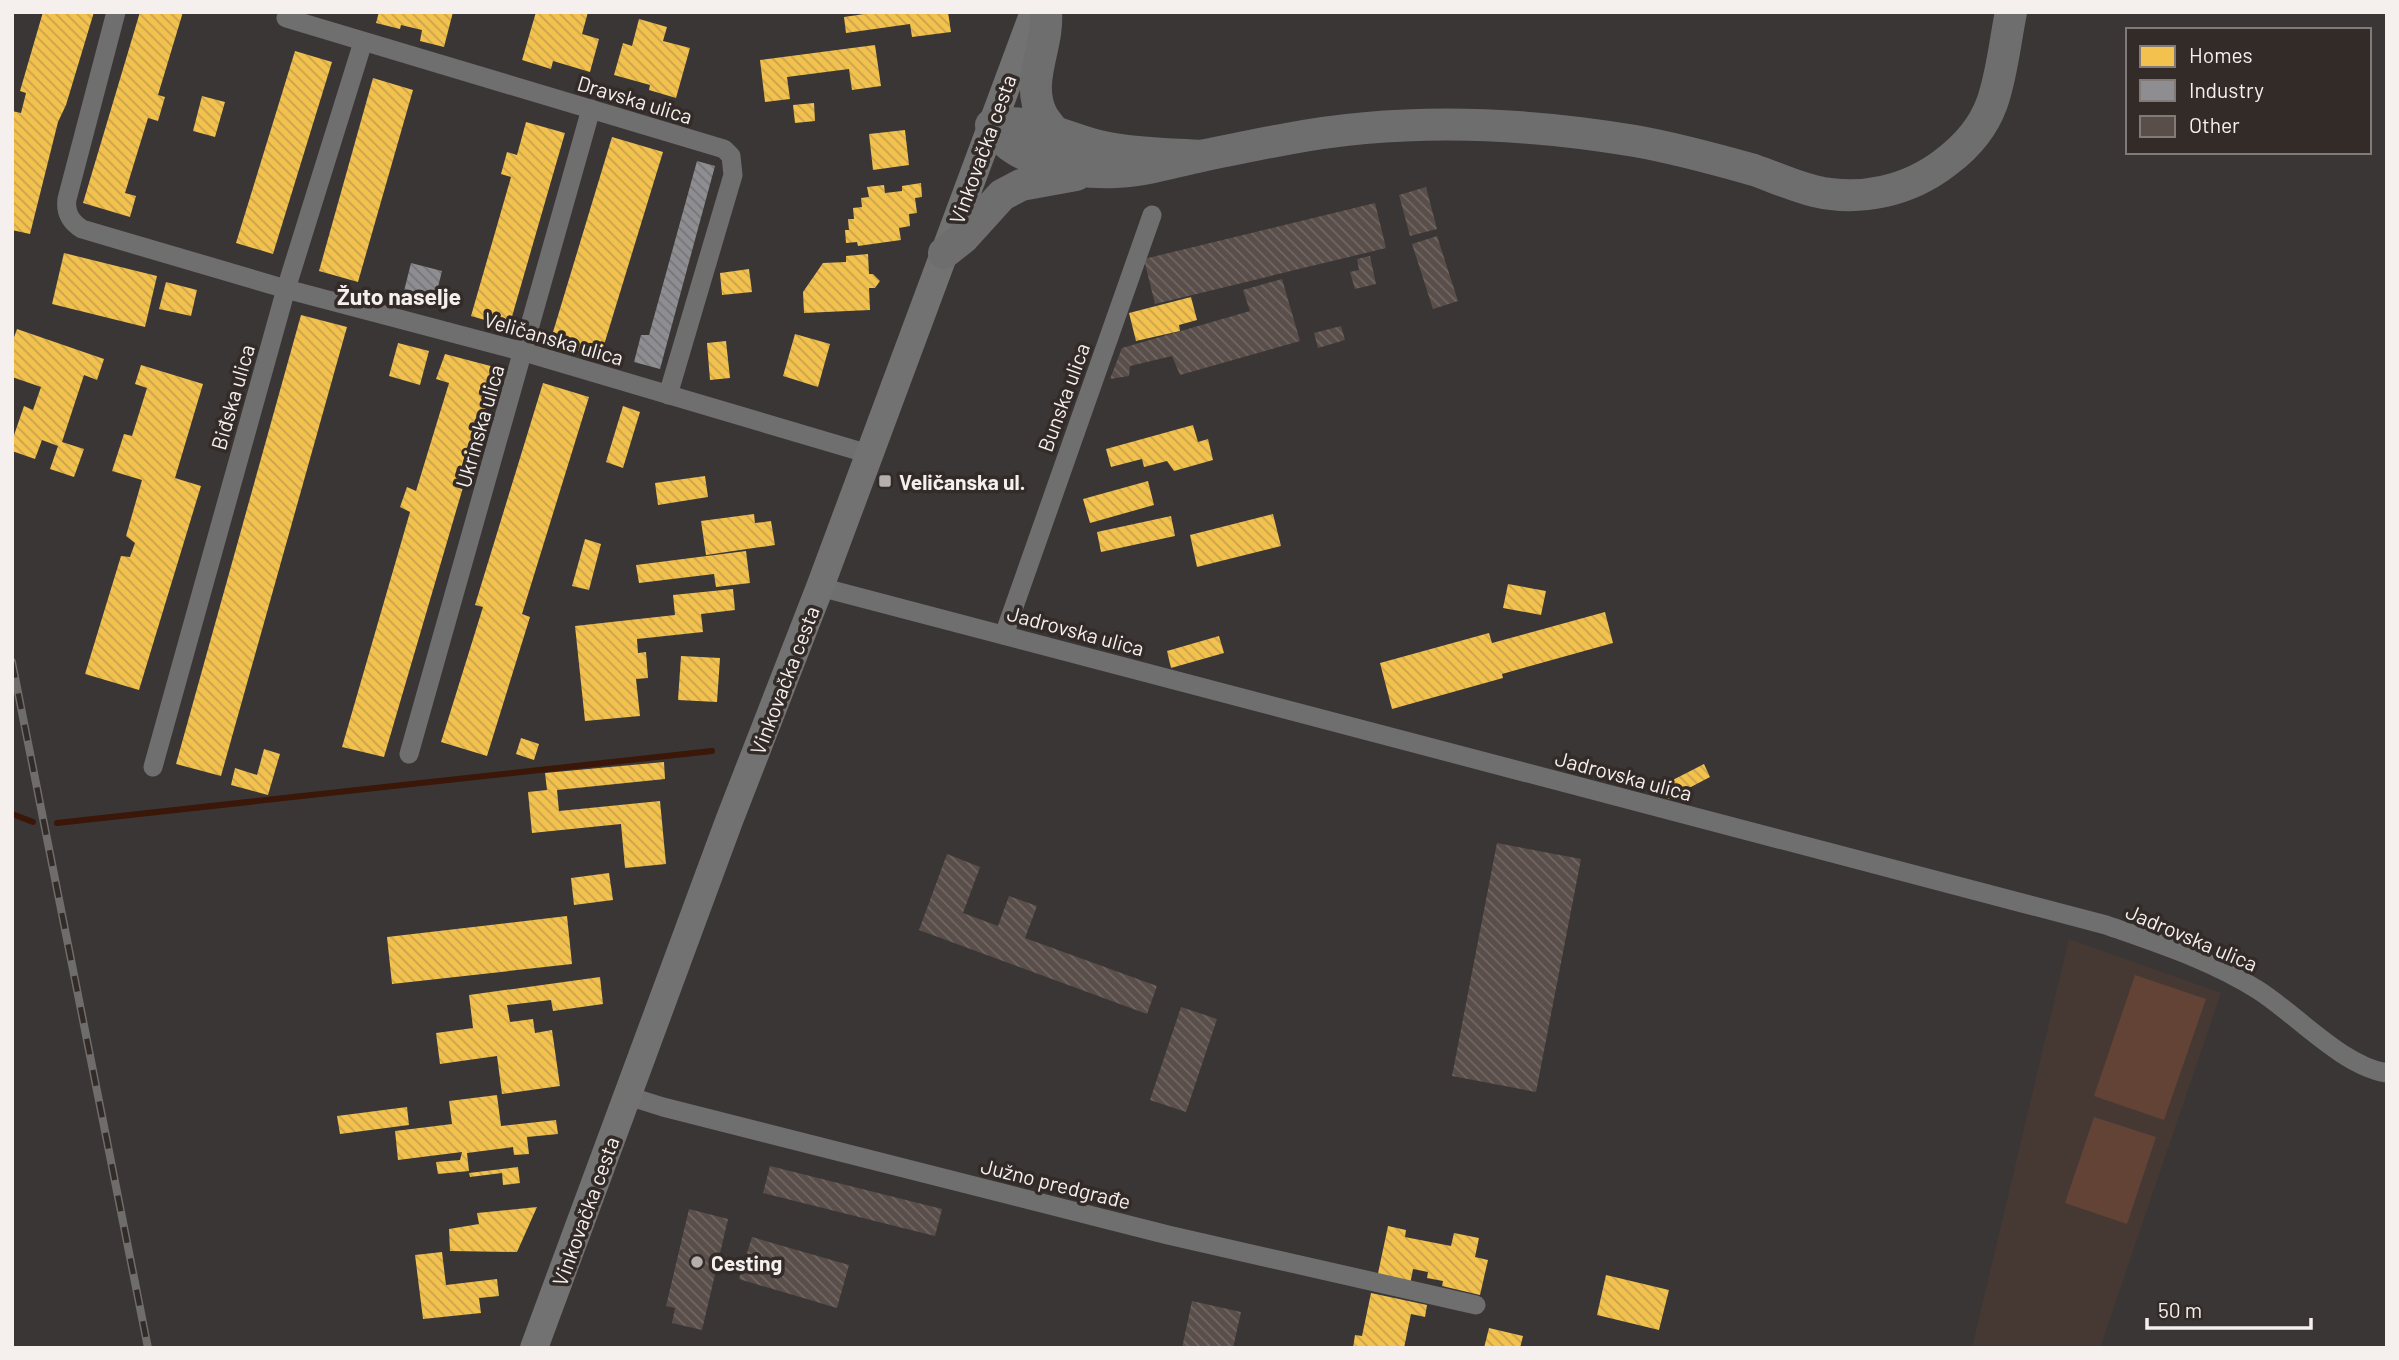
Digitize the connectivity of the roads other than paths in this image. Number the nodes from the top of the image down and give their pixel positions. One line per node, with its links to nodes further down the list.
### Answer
1 (116, 12): 16 (street, Veličanska ulica)
2 (1034, 12): 10 (main road, Vinkovačka cesta)
3 (1046, 12): 11 (highway)
4 (1990, 12): 8 (highway)
5 (2011, 12): 8 (highway)
6 (286, 18): 7 (street, Dravska ulica)
7 (363, 42): 9 (street, Dravska ulica); 16 (street, Biđska ulica)
8 (2000, 71): 12 (highway)
9 (591, 109): 17 (street, Ukrinska ulica); 18 (street, Dravska ulica)
10 (991, 125): 11 (highway); 13 (highway); 15 (main road, Vinkovačka cesta)
11 (1055, 133): 12 (highway)
12 (1202, 156): 13 (highway)
13 (1094, 172): 15 (highway)
14 (1152, 215): 21 (street, Bunska ulica)
15 (944, 253): 19 (main road, Vinkovačka cesta)
16 (286, 289): 17 (street, Veličanska ulica); 23 (street, Biđska ulica)
17 (524, 352): 18 (street, Veličanska ulica); 22 (street, Ukrinska ulica)
18 (668, 395): 19 (street, Veličanska ulica)
19 (869, 454): 20 (main road, Vinkovačka cesta)
20 (820, 586): 21 (street, Jadrovska ulica); 25 (main road, Vinkovačka cesta)
21 (1004, 635): 24 (street, Jadrovska ulica)
22 (409, 754)
23 (153, 767)
24 (2387, 1073)
25 (628, 1096): 26 (street, Južno predgrađe); 27 (main road, Vinkovačka cesta)
26 (1476, 1305)
27 (534, 1348)

